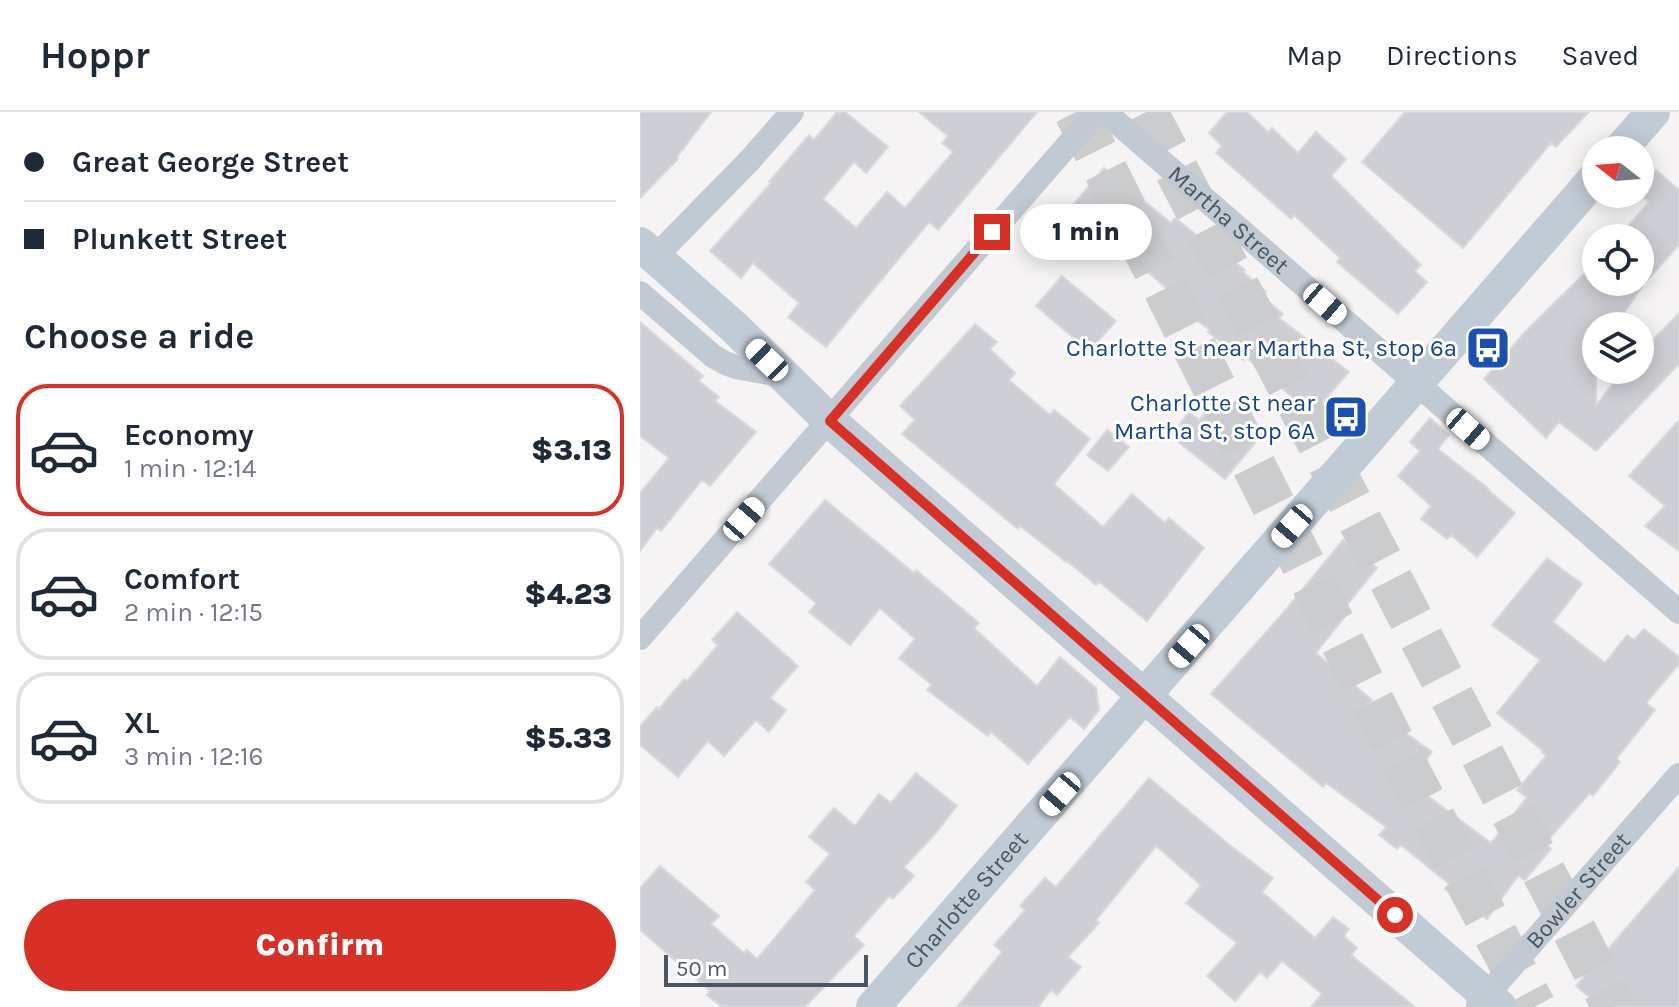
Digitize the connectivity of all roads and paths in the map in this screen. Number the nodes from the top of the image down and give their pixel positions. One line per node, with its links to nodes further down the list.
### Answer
1 (792, 112): 7 (street)
2 (1098, 112): 11 (street)
3 (1105, 112): 10 (street, Martha Street)
4 (1653, 112): 5 (street)
5 (1632, 136)
6 (1582, 193): 10 (street, Charlotte Street)
7 (648, 250): 9 (street)
8 (640, 293): 9 (street)
9 (784, 376): 11 (street)
10 (1417, 384): 12 (street, Martha Street); 14 (street, Charlotte Street)
11 (830, 421): 13 (street); 14 (street)
12 (1679, 612)
13 (640, 638)
14 (1145, 696): 16 (street); 17 (street, Charlotte Street)
15 (1679, 775): 16 (street, Bowler Street)
16 (1488, 1003)
17 (873, 1007)

